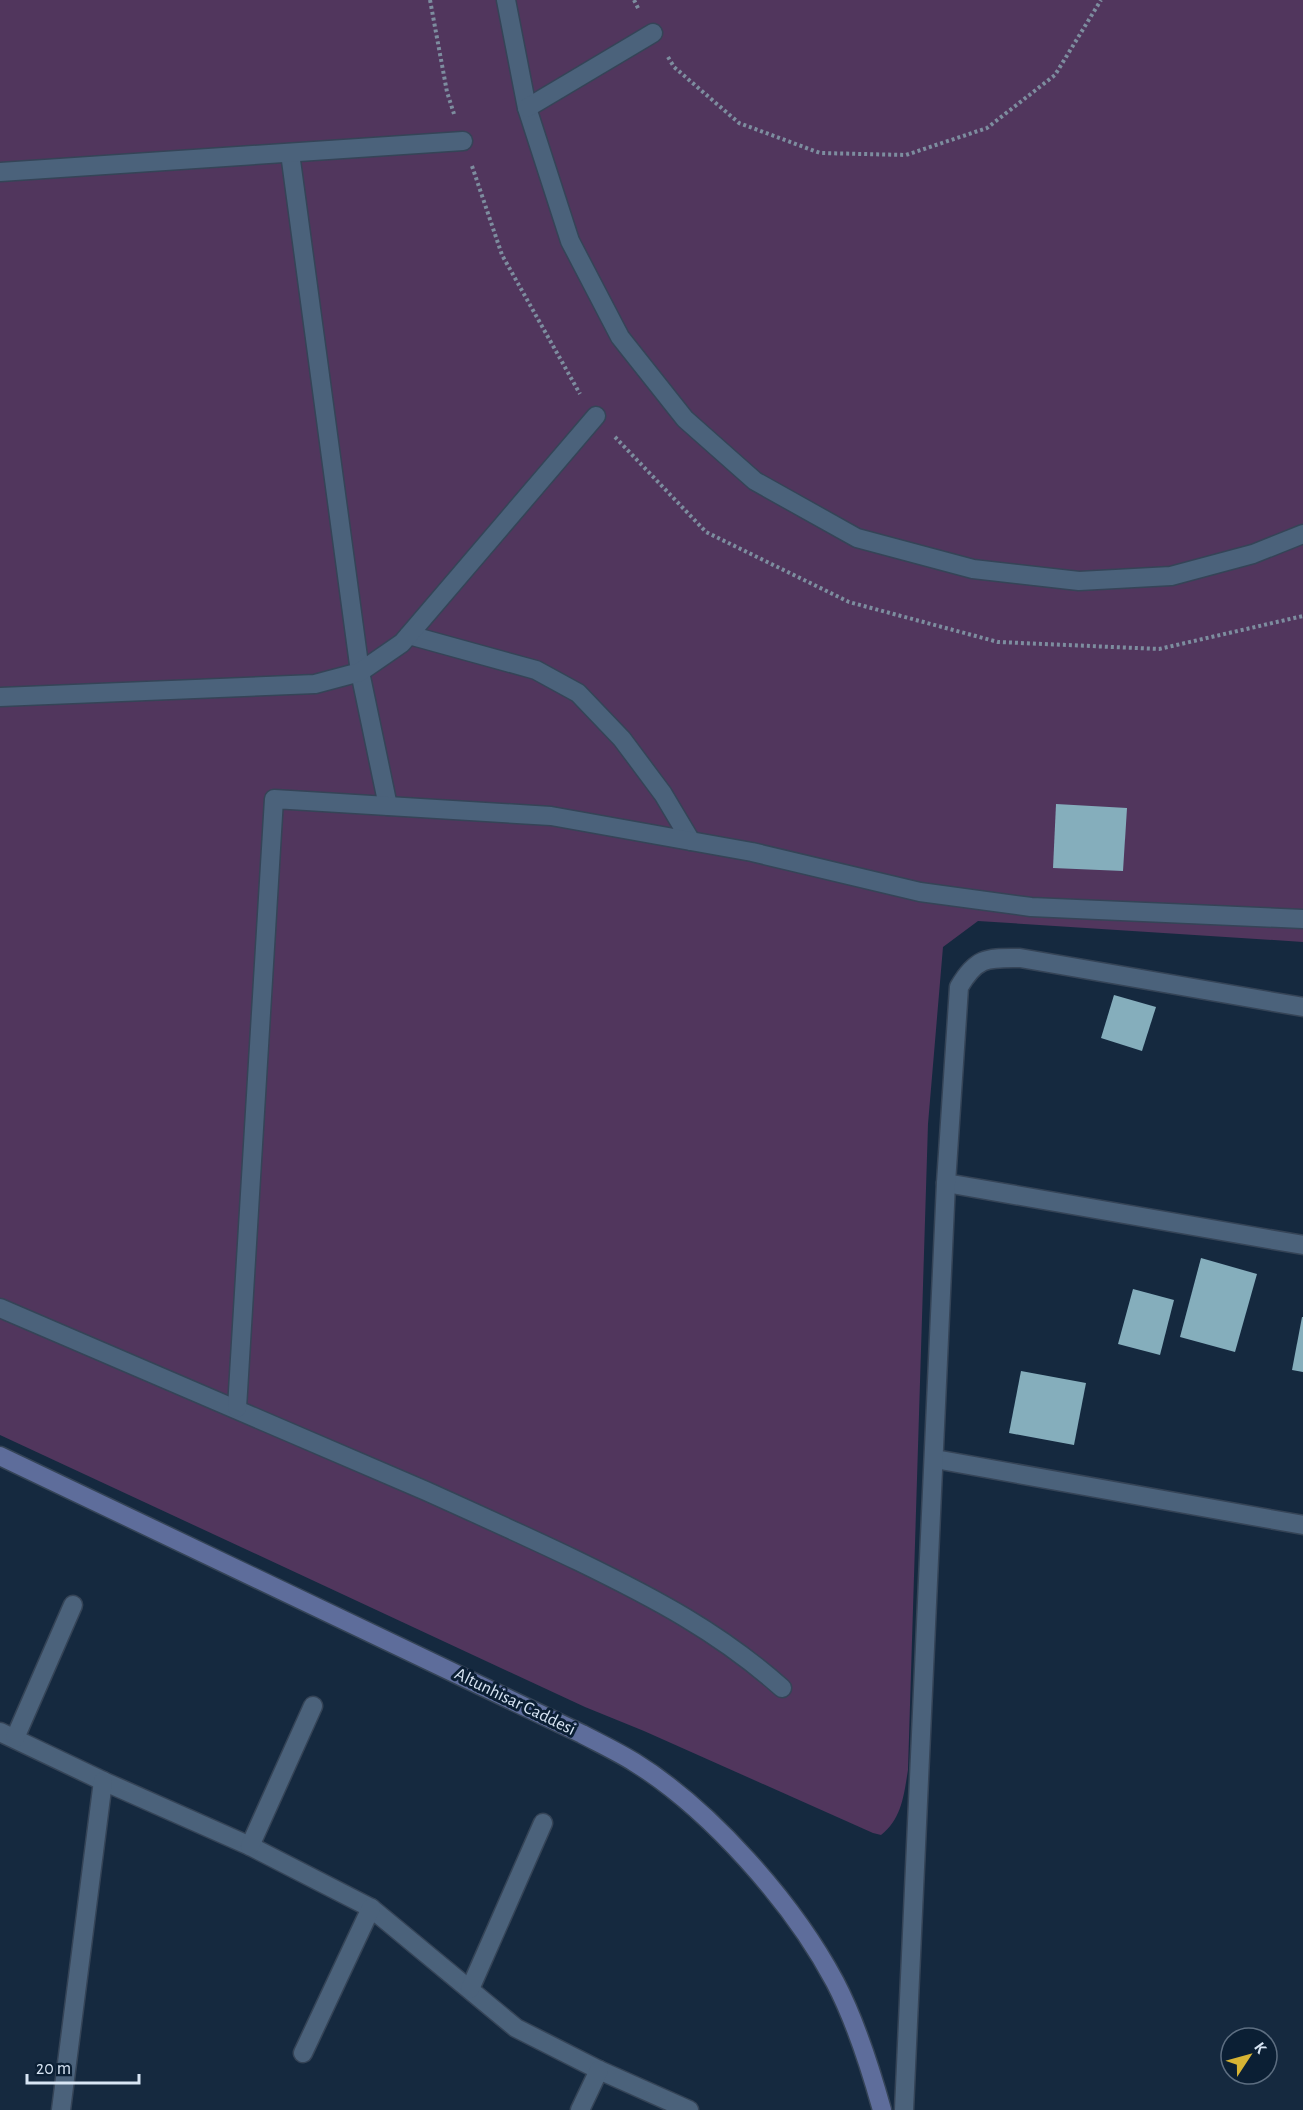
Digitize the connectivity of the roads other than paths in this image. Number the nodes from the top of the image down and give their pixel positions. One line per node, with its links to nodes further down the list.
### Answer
1 (506, 0): 3 (street)
2 (653, 33): 3 (street)
3 (527, 108): 8 (street)
4 (463, 141): 5 (street)
5 (290, 153): 6 (street); 10 (street)
6 (0, 172)
7 (596, 416): 9 (street)
8 (1303, 534)
9 (409, 635): 10 (street); 13 (street)
10 (360, 672): 11 (street); 12 (street)
11 (0, 697)
12 (388, 806): 13 (street); 19 (street)
13 (691, 841): 14 (street)
14 (1303, 919)
15 (1303, 1007): 16 (street)
16 (946, 1183): 17 (street); 21 (street)
17 (1303, 1245)
18 (0, 1308): 19 (street)
19 (237, 1408): 24 (street)
20 (0, 1456): 37 (street, Altunhisar Caddesi)
21 (935, 1459): 22 (street); 38 (street)
22 (1303, 1525)
23 (74, 1605): 26 (street)
24 (782, 1688)
25 (313, 1706): 29 (street)
26 (8, 1735): 27 (street)
27 (103, 1781): 29 (street); 34 (street)
28 (543, 1823): 31 (street)
29 (250, 1846): 30 (street)
30 (371, 1908): 31 (street); 32 (street)
31 (470, 1989): 33 (street)
32 (303, 2054)
33 (599, 2070): 35 (street); 36 (street)
34 (61, 2110)
35 (580, 2110)
36 (689, 2110)
37 (882, 2110)
38 (904, 2110)

